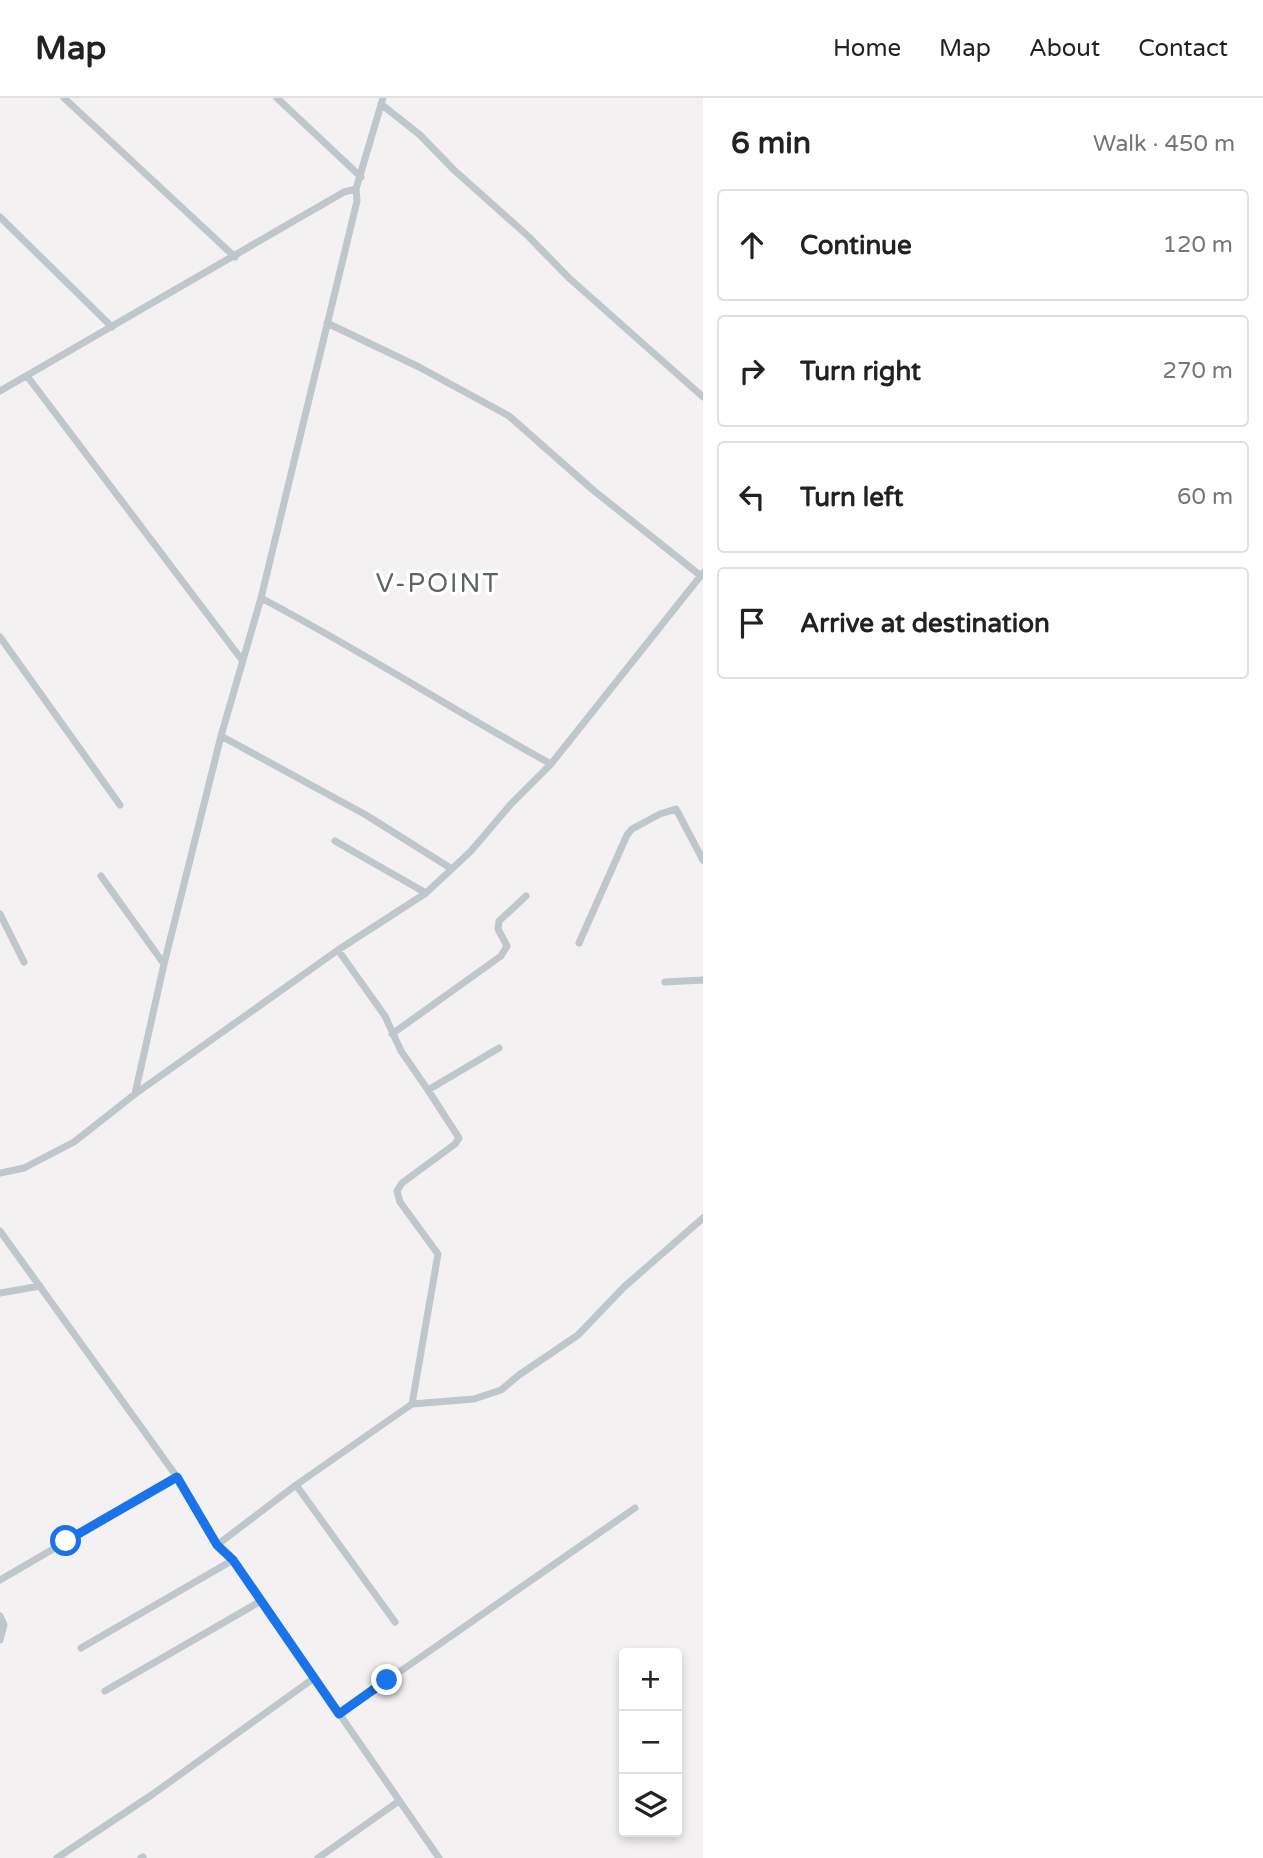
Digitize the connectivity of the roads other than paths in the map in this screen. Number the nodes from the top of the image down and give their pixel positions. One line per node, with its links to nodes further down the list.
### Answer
1 (65, 98): 7 (street)
2 (277, 98): 4 (street)
3 (382, 101): 4 (street); 12 (street)
4 (360, 177): 5 (street)
5 (356, 189): 7 (street); 8 (street)
6 (0, 217): 9 (street)
7 (235, 257): 9 (street)
8 (327, 323): 13 (street); 14 (street)
9 (112, 327): 10 (street)
10 (27, 376): 11 (street); 16 (street)
11 (0, 391)
12 (703, 397)
13 (702, 574): 18 (street)
14 (261, 598): 16 (street); 18 (street)
15 (0, 637): 19 (street)
16 (242, 660): 17 (street)
17 (221, 736): 22 (street); 30 (street)
18 (551, 764): 22 (street)
19 (120, 805)
20 (335, 841): 24 (street)
21 (703, 860): 27 (street)
22 (452, 869): 24 (street)
23 (101, 876): 30 (street)
24 (426, 893): 28 (street)
25 (526, 897): 33 (street)
26 (0, 914): 29 (street)
27 (579, 943)
28 (338, 950): 33 (street); 36 (street)
29 (24, 962)
30 (164, 964): 36 (street)
31 (703, 980): 32 (street)
32 (665, 982)
33 (392, 1034): 35 (street)
34 (499, 1048): 35 (street)
35 (428, 1090): 42 (street)
36 (135, 1094): 37 (street)
37 (0, 1172)
38 (703, 1218): 42 (street)
39 (0, 1231): 40 (street)
40 (40, 1286): 41 (street); 43 (street)
41 (0, 1293)
42 (412, 1405): 44 (street)
43 (177, 1477): 46 (street); 48 (street)
44 (296, 1485): 46 (street); 51 (street)
45 (635, 1507): 56 (street)
46 (217, 1545): 47 (street)
47 (233, 1560): 49 (street); 53 (street)
48 (0, 1580)
49 (261, 1601): 54 (street); 55 (street)
50 (0, 1616): 52 (street)
51 (395, 1622)
52 (0, 1640)
53 (81, 1648)
54 (314, 1678): 56 (street); 58 (street)
55 (105, 1691)
56 (339, 1714): 57 (street)
57 (399, 1801): 59 (street); 60 (street)
58 (57, 1858)
59 (318, 1858)
60 (439, 1858)

